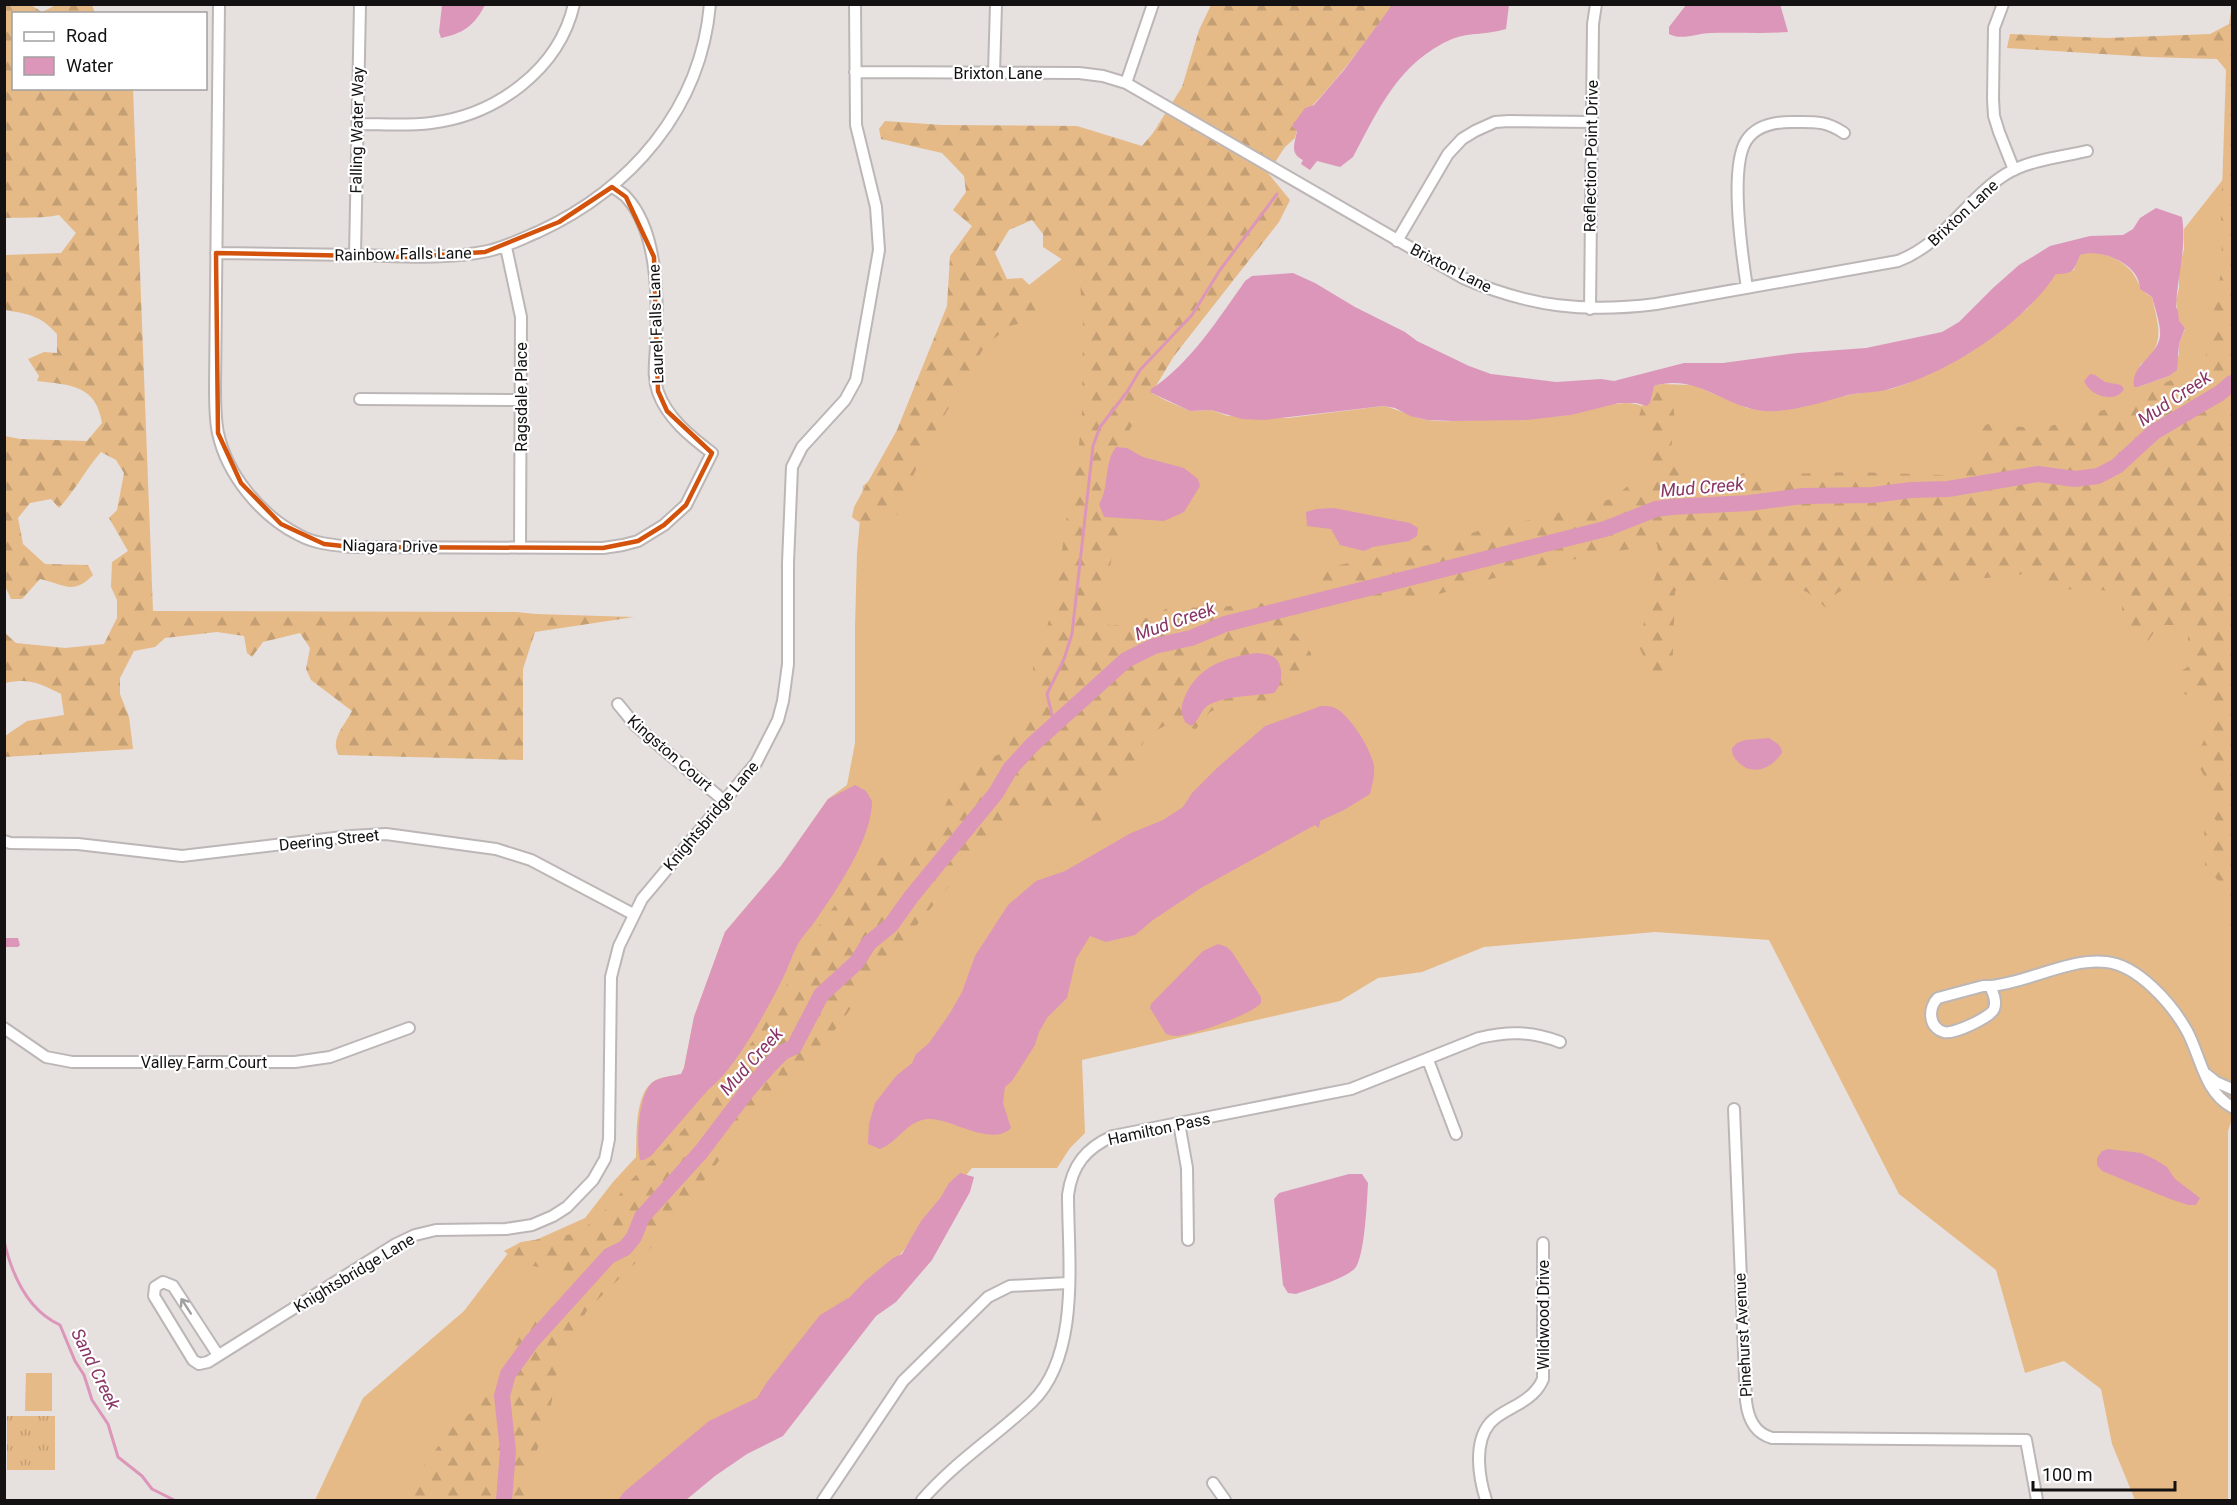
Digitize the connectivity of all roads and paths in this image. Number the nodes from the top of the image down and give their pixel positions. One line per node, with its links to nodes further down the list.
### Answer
1 (219, 4): 21 (street, Niagara Drive)
2 (360, 4): 14 (street, Falling Water Way)
3 (574, 4): 14 (street)
4 (711, 4): 18 (street, Rainbow Falls Lane)
5 (855, 4): 10 (street, Knightsbridge Lane)
6 (996, 4): 11 (street)
7 (1153, 4): 12 (street)
8 (1596, 4): 13 (street, Reflection Point Drive)
9 (2003, 4): 17 (street)
10 (855, 72): 11 (street, Brixton Lane); 30 (street, Knightsbridge Lane)
11 (994, 73): 12 (street, Brixton Lane)
12 (1126, 83): 19 (street, Brixton Lane)
13 (1591, 122): 19 (street); 24 (street, Reflection Point Drive)
14 (358, 124): 22 (street, Falling Water Way)
15 (1844, 133): 23 (street)
16 (2087, 151): 17 (street, Brixton Lane)
17 (2014, 170): 23 (street, Brixton Lane)
18 (612, 187): 20 (street, Rainbow Falls Lane); 27 (street, Laurel Falls Lane)
19 (1397, 241): 24 (street, Brixton Lane)
20 (506, 247): 22 (street, Rainbow Falls Lane); 26 (street, Ragsdale Place)
21 (216, 253): 22 (street, Rainbow Falls Lane); 28 (street, Niagara Drive)
22 (355, 255)
23 (1747, 288): 24 (street, Brixton Lane)
24 (1590, 309)
25 (360, 399): 26 (street)
26 (522, 400): 28 (street, Ragsdale Place)
27 (712, 453): 28 (street, Niagara Drive)
28 (520, 548)
29 (618, 704): 30 (street, Kingston Court)
30 (723, 800): 32 (street, Knightsbridge Lane)
31 (6, 844): 32 (street, Deering Street)
32 (633, 914): 47 (street, Knightsbridge Lane)
33 (1990, 986): 33 (street); 38 (street)
34 (4, 1028): 35 (street, Valley Farm Court)
35 (409, 1028)
36 (1560, 1042): 37 (street, Hamilton Pass)
37 (1428, 1060): 42 (street, Hamilton Pass); 43 (street)
38 (2206, 1074): 39 (street); 40 (street)
39 (2232, 1089)
40 (2232, 1107)
41 (1734, 1109): 53 (street, Pinehurst Avenue)
42 (1179, 1123): 44 (street); 46 (street, Hamilton Pass)
43 (1456, 1134)
44 (1188, 1240)
45 (1543, 1243): 52 (street, Wildwood Drive)
46 (1068, 1283): 49 (street); 50 (street, Hamilton Pass)
47 (218, 1355): 47 (street, Knightsbridge Lane, one-way to 47)
48 (1213, 1483): 51 (street)
49 (823, 1500)
50 (922, 1500)
51 (1225, 1500)
52 (1486, 1500)
53 (2037, 1500)

